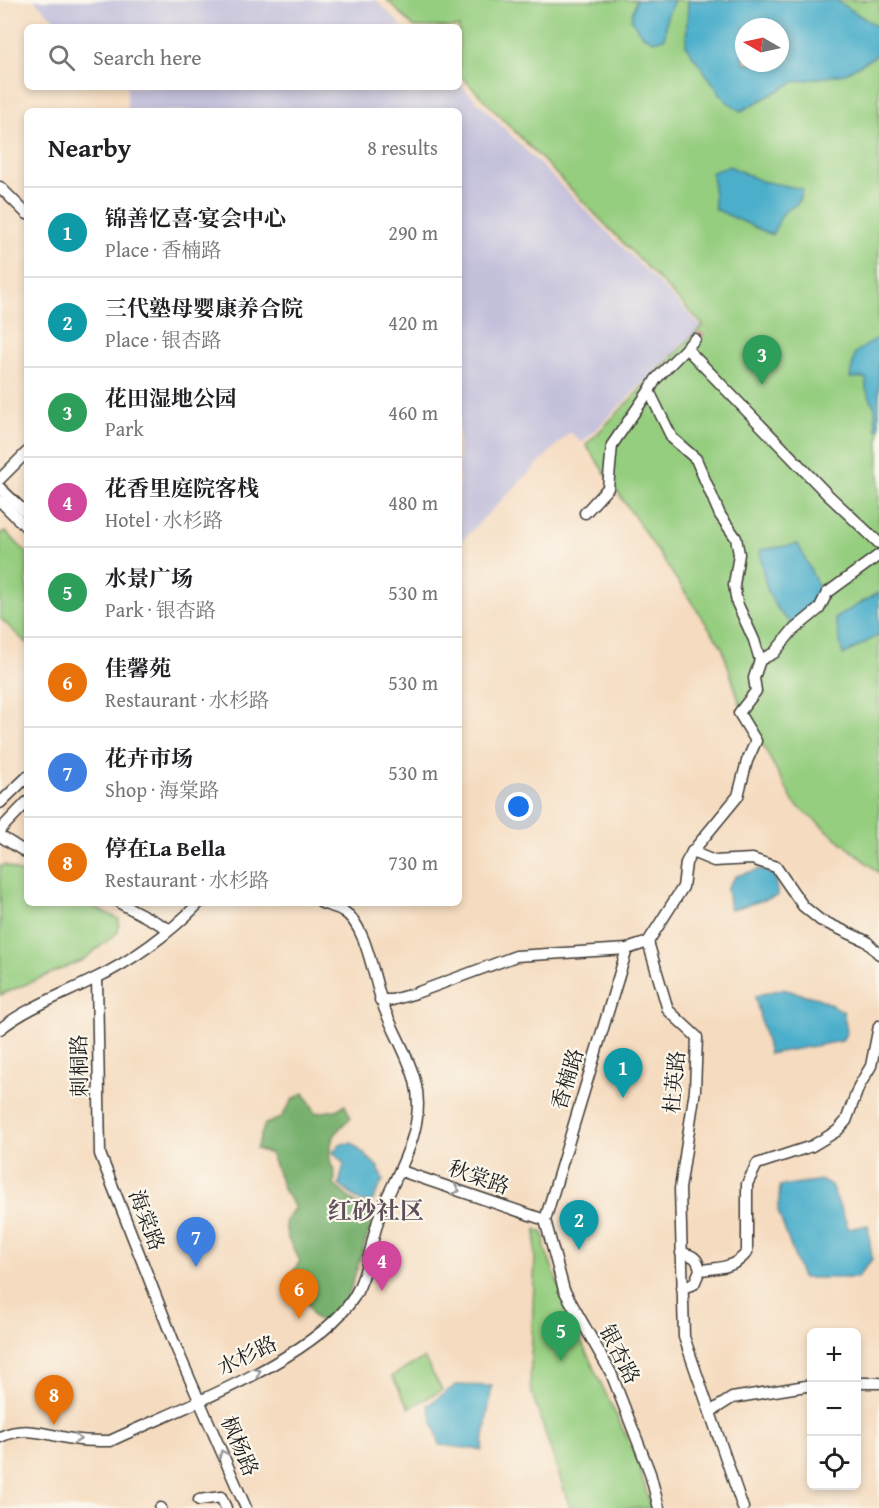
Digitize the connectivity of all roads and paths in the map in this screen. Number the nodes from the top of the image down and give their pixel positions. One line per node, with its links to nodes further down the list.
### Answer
1 (0, 187): 2 (street)
2 (24, 211)
3 (695, 339): 4 (street)
4 (686, 348): 5 (street); 13 (street)
5 (649, 391): 11 (street); 15 (street)
6 (24, 455): 7 (street)
7 (0, 479)
8 (0, 488): 10 (street)
9 (0, 501): 12 (street)
10 (24, 511)
11 (585, 513)
12 (24, 525)
13 (879, 543)
14 (879, 555): 15 (street)
15 (760, 660): 22 (street)
16 (24, 780): 17 (street)
17 (0, 804)
18 (24, 805): 19 (street)
19 (0, 830)
20 (0, 836): 21 (street)
21 (24, 851)
22 (692, 852): 27 (street); 29 (street)
23 (126, 906): 26 (street)
24 (196, 906): 26 (street)
25 (330, 906): 31 (street, 水杉路)
26 (169, 929): 30 (street)
27 (648, 942): 28 (street); 37 (street, 杜英路)
28 (627, 949): 31 (street); 36 (street, 香楠路)
29 (879, 954)
30 (97, 978): 33 (street); 34 (street, 刺桐路)
31 (380, 1000): 35 (street, 水杉路)
32 (879, 1026): 38 (street)
33 (0, 1029)
34 (100, 1154): 43 (street, 海棠路)
35 (401, 1171): 36 (street, 秋棠路, one-way to 36); 43 (street, 水杉路, one-way to 35)
36 (545, 1220): 49 (street, 银杏路)
37 (681, 1253): 38 (street); 39 (street, 杜英路)
38 (700, 1270): 39 (street)
39 (682, 1288): 44 (street, 杜英路)
40 (861, 1383): 41 (street)
41 (879, 1383)
42 (807, 1385): 44 (street)
43 (199, 1400): 45 (street, 水杉路, one-way to 43); 47 (street, 枫杨路, one-way to 43)
44 (710, 1412): 50 (street, 杜英路)
45 (0, 1437)
46 (199, 1500): 48 (street)
47 (244, 1505): 48 (street)
48 (227, 1508)
49 (659, 1508)
50 (743, 1508)

